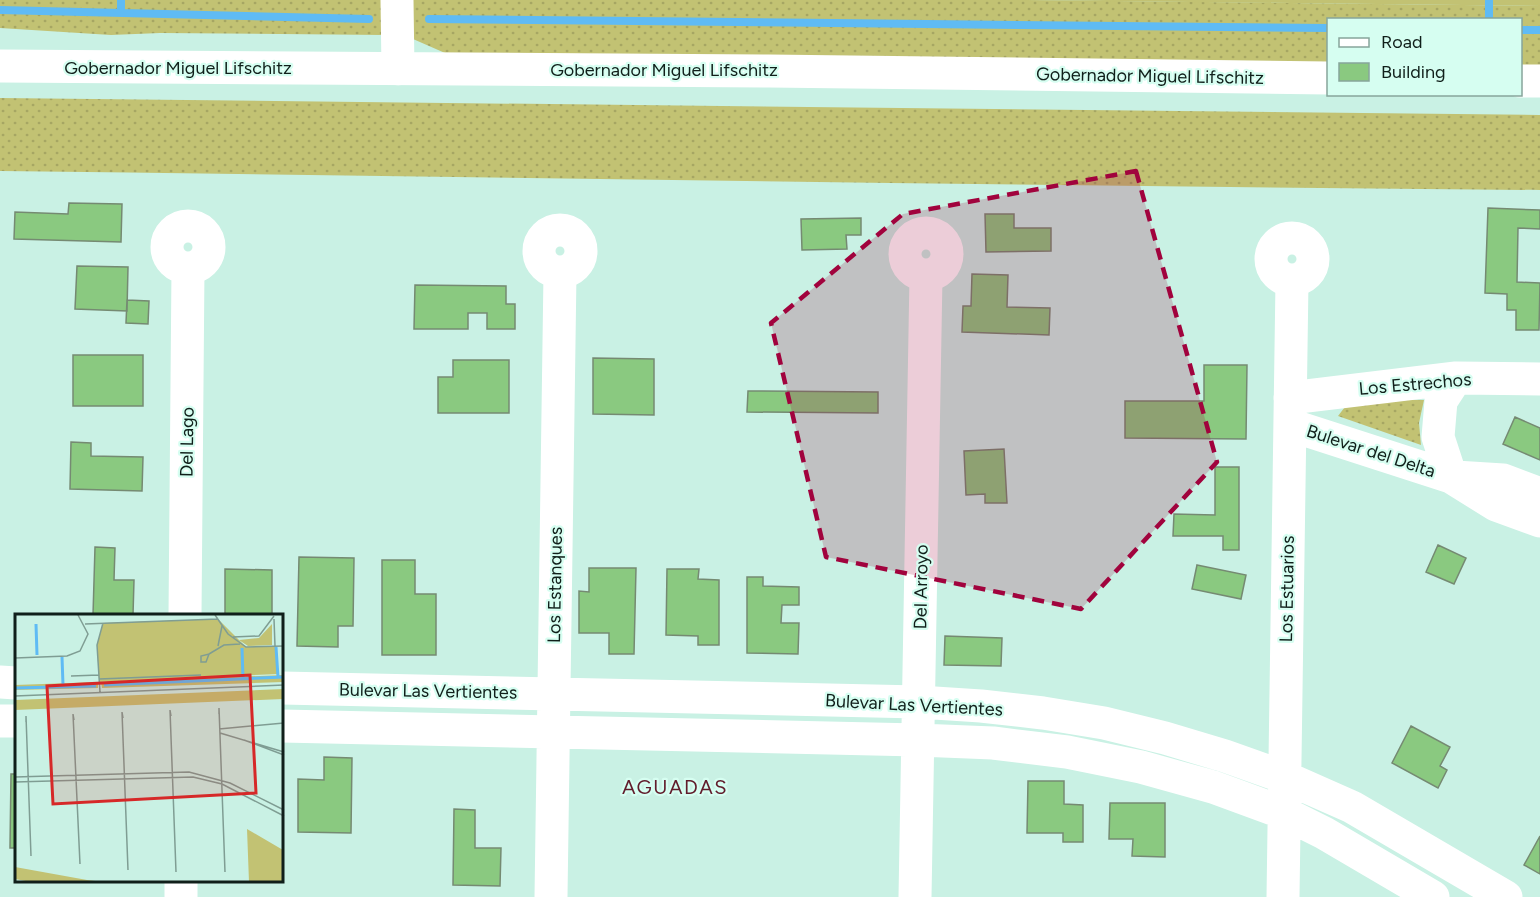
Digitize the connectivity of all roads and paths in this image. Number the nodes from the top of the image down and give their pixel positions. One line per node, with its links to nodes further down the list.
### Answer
1 (397, 0): 3 (street)
2 (0, 66): 3 (street, Gobernador Miguel Lifschitz)
3 (398, 69): 4 (street, Gobernador Miguel Lifschitz)
4 (1327, 78)
5 (1522, 81): 6 (street)
6 (1540, 81)
7 (189, 268): 17 (street, Del Lago)
8 (560, 273): 19 (street, Los Estanques)
9 (926, 276): 20 (street, Del Arroyo)
10 (1292, 281): 13 (street, Los Estuarios)
11 (1456, 378): 12 (street, Los Estrechos); 13 (street, Los Estrechos); 14 (street, Bulevar del Delta)
12 (1540, 379)
13 (1290, 411): 14 (street, Bulevar del Delta); 24 (street, Los Estuarios)
14 (1451, 477): 15 (street, Bulevar del Delta); 16 (street, Bulevar del Delta)
15 (1540, 494)
16 (1540, 521)
17 (185, 614)
18 (284, 688): 19 (street, Bulevar Las Vertientes)
19 (554, 694): 20 (street, Bulevar Las Vertientes); 22 (street, Los Estanques)
20 (919, 702): 23 (street, Del Arroyo); 24 (street, Bulevar Las Vertientes)
21 (284, 726): 22 (street, Bulevar Las Vertientes)
22 (553, 732): 23 (street, Bulevar Las Vertientes); 28 (street, Los Estanques)
23 (918, 740): 25 (street, Bulevar Las Vertientes); 29 (street, Del Arroyo)
24 (1284, 777): 25 (street, Los Estuarios); 32 (street, Bulevar Las Vertientes)
25 (1284, 813): 30 (street, Los Estuarios); 31 (street, Bulevar Las Vertientes)
26 (182, 882): 27 (street)
27 (181, 897)
28 (551, 897)
29 (915, 897)
30 (1283, 897)
31 (1432, 897)
32 (1506, 897)

